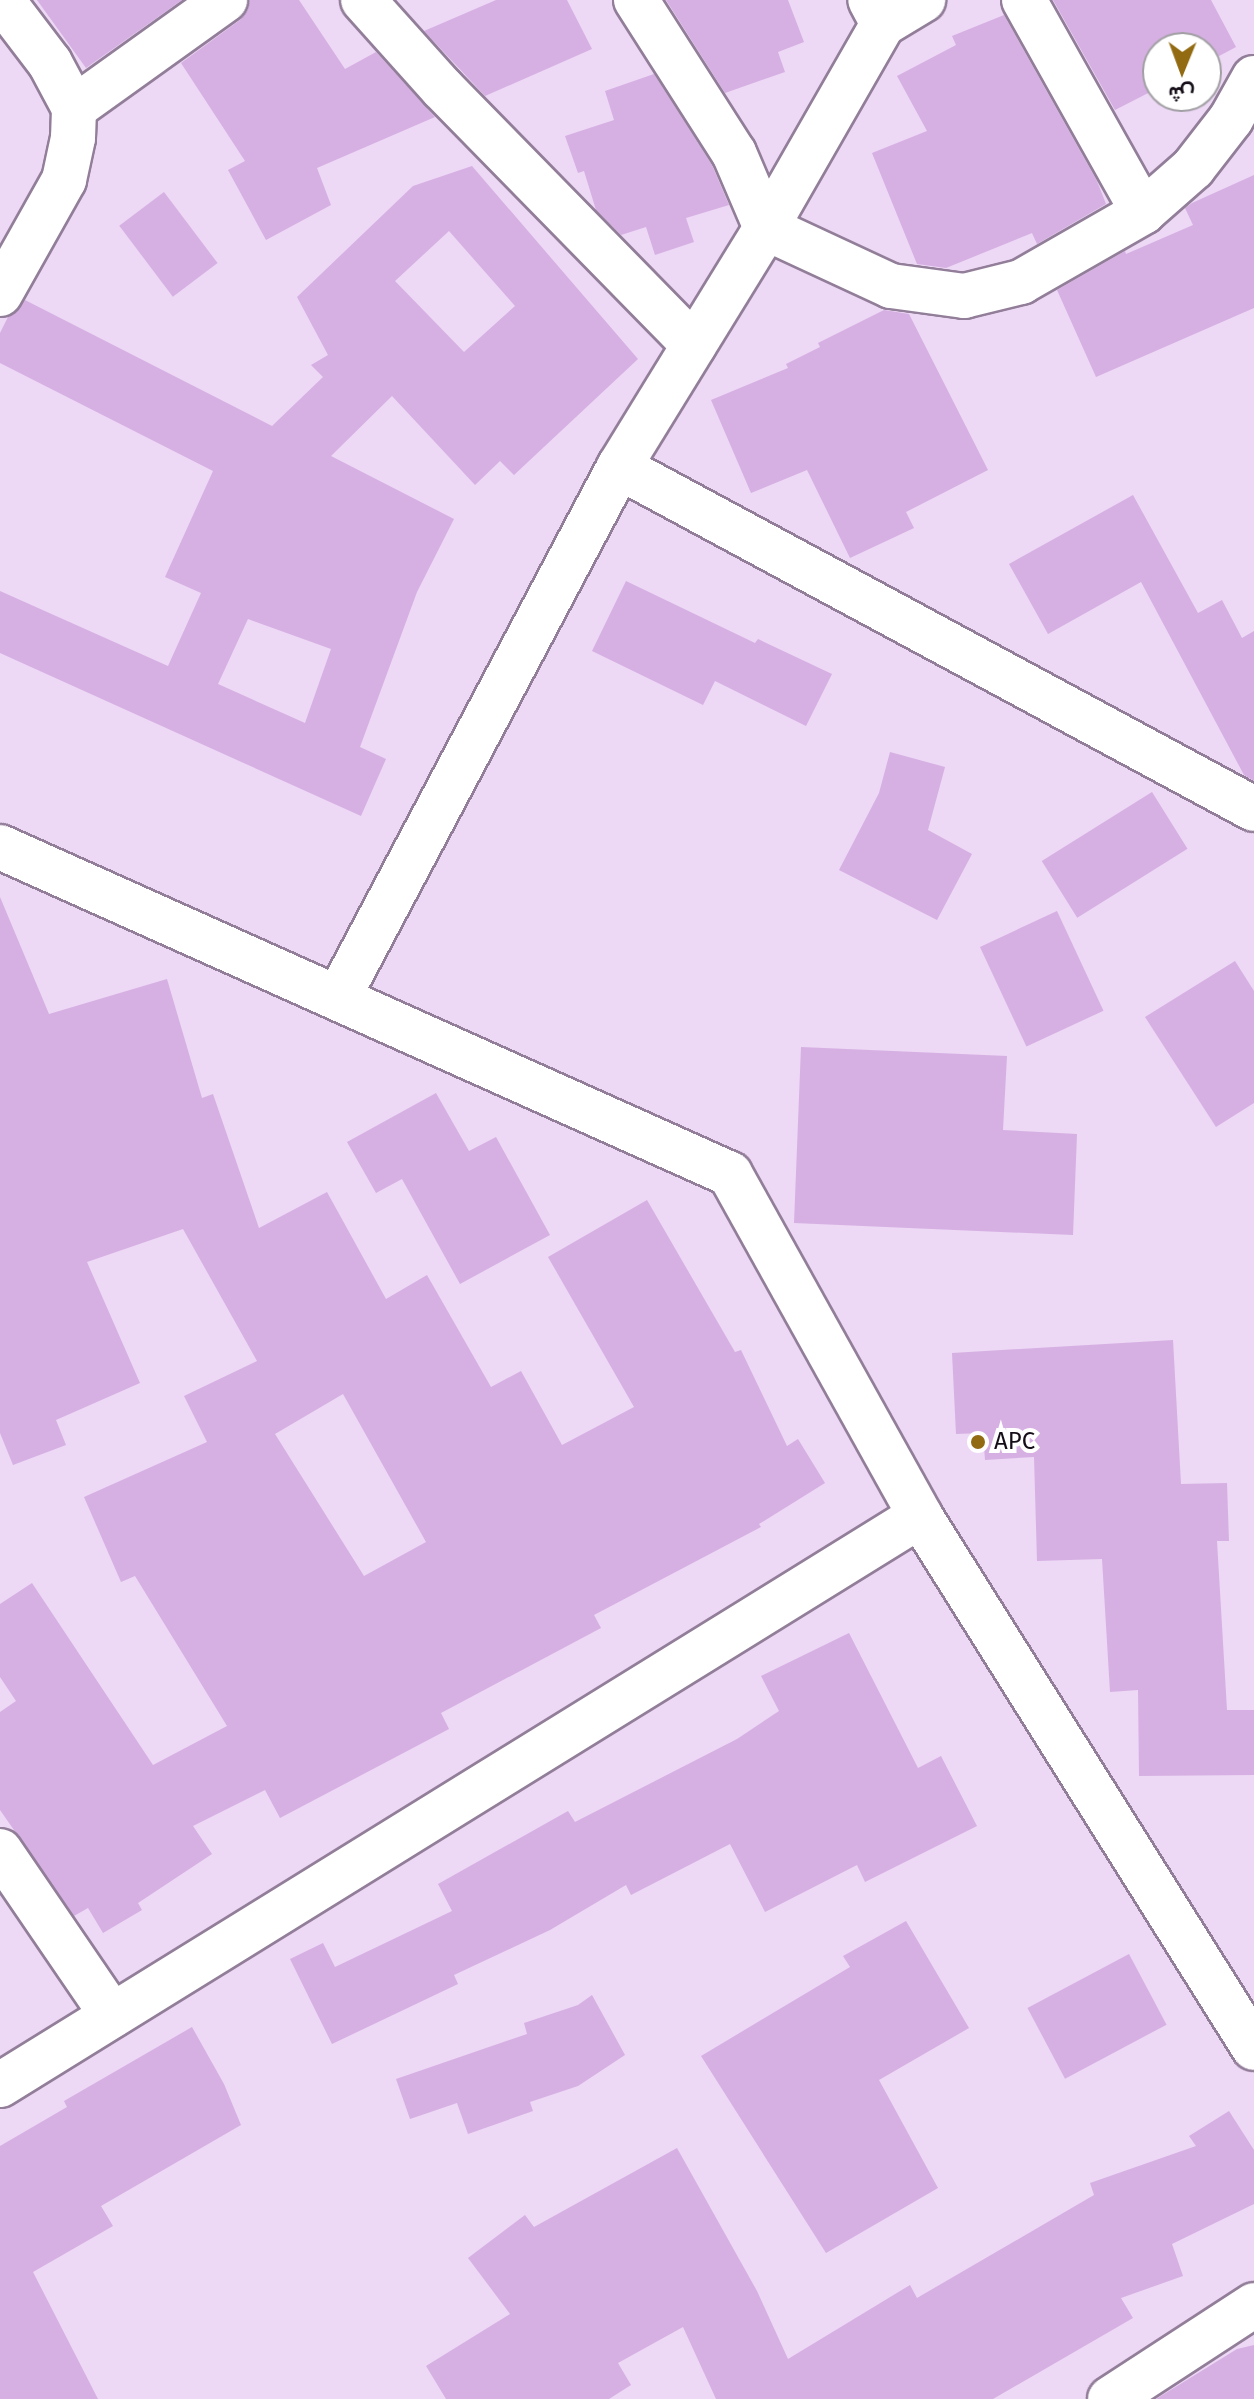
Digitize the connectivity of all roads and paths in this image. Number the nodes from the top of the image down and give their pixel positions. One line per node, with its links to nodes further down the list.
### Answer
1 (2, 0): 9 (street)
2 (225, 0): 9 (street)
3 (363, 0): 13 (street)
4 (636, 0): 11 (street)
5 (923, 0): 7 (street)
6 (1024, 0): 10 (street)
7 (876, 12): 11 (street)
8 (1254, 78): 10 (street)
9 (74, 108): 12 (street)
10 (1143, 212): 11 (street)
11 (766, 228): 13 (street)
12 (0, 294)
13 (694, 345): 14 (street)
14 (619, 467): 15 (street); 17 (street)
15 (1254, 809)
16 (0, 847): 17 (street)
17 (338, 998): 18 (street)
18 (920, 1516): 20 (street); 21 (street)
19 (0, 1851): 20 (street)
20 (112, 2015): 22 (street)
21 (1254, 2048)
22 (0, 2085)
23 (1254, 2305): 24 (street)
24 (1110, 2399)

